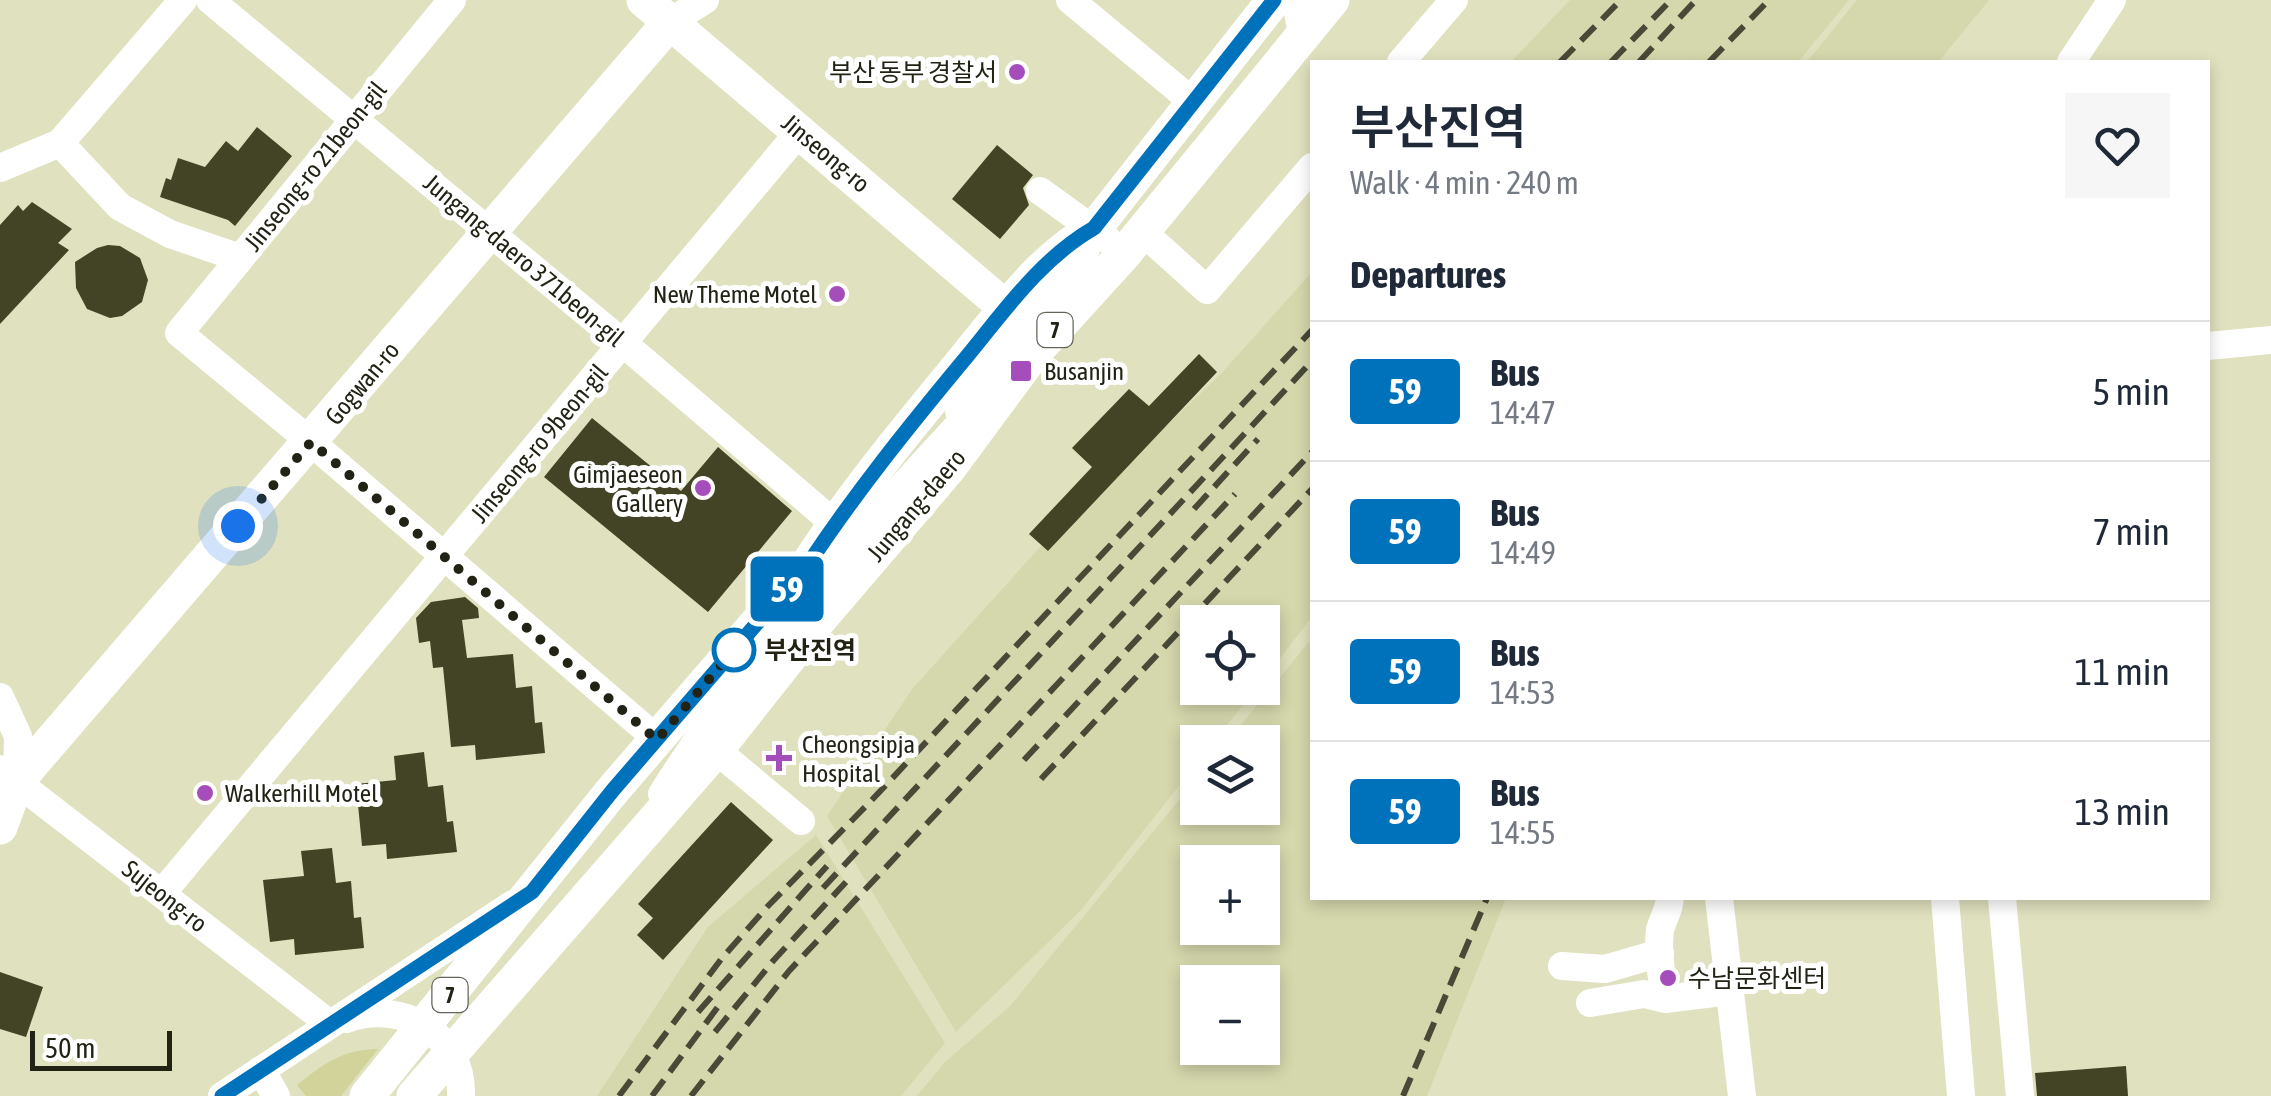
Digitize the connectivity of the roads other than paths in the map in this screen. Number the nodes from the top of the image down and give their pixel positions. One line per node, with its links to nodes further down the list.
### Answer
1 (183, 0): 18 (street)
2 (210, 0): 16 (street, Jungang-daero 371beon-gil)
3 (452, 0): 16 (street, Jinseong-ro 21beon-gil)
4 (705, 0): 11 (street, Gogwan-ro)
5 (1070, 0): 15 (street)
6 (1274, 0): 15 (main road, Jungang-daero / 7)
7 (1312, 0): 12 (street)
8 (1332, 0): 12 (main road, Jungang-daero / 7)
9 (1454, 0): 13 (street)
10 (2112, 0): 14 (street)
11 (657, 11): 17 (main road, Jinseong-ro); 23 (main road, Gogwan-ro)
12 (1299, 17): 24 (main road, Jungang-daero / 7)
13 (1403, 60)
14 (2072, 60)
15 (1192, 101): 22 (main road, Jungang-daero / 7)
16 (354, 120): 23 (street, Jungang-daero 371beon-gil); 25 (street, Jinseong-ro 21beon-gil)
17 (800, 130): 26 (main road, Jinseong-ro); 28 (street, Jinseong-ro 9beon-gil)
18 (60, 143): 19 (street); 25 (street)
19 (0, 168)
20 (1310, 169): 24 (street)
21 (1040, 192): 22 (street)
22 (1094, 228): 24 (street); 26 (main road, Jungang-daero / 7); 34 (street)
23 (490, 232): 28 (street, Jungang-daero 371beon-gil); 31 (main road, Gogwan-ro)
24 (1134, 243): 30 (main road, Jungang-daero / 7)
25 (240, 258): 31 (street, Jinseong-ro 21beon-gil)
26 (1006, 308): 32 (main road, Jungang-daero / 7)
27 (2271, 340): 29 (street)
28 (623, 343): 32 (street, Jungang-daero 371beon-gil); 33 (street, Jinseong-ro 9beon-gil)
29 (2210, 346)
30 (1033, 354): 37 (main road, Jungang-daero / 7); 41 (street)
31 (311, 442): 33 (street); 38 (main road, Gogwan-ro)
32 (834, 524): 34 (main road, Jungang-daero / 7)
33 (444, 556): 36 (street); 43 (street, Jinseong-ro 9beon-gil)
34 (809, 563): 36 (main road, Jungang-daero / 7)
35 (0, 698): 38 (street)
36 (657, 740): 42 (main road, Jungang-daero / 7)
37 (716, 750): 39 (street); 41 (main road, Jungang-daero / 7)
38 (9, 775): 40 (main road, Gogwan-ro); 43 (street, Sujeong-ro)
39 (801, 821)
40 (0, 827)
41 (624, 855): 55 (main road, Jungang-daero / 7)
42 (532, 892): 53 (street); 54 (main road, Jungang-daero / 7)
43 (162, 894): 53 (street, Sujeong-ro)
44 (1670, 900): 48 (street)
45 (1719, 900): 50 (street)
46 (1945, 900): 63 (street)
47 (2002, 900): 64 (street)
48 (1660, 953): 49 (street); 51 (street)
49 (1562, 966)
50 (1730, 990): 51 (street); 62 (street)
51 (1665, 999): 52 (street)
52 (1590, 1002)
53 (330, 1024): 54 (street); 56 (street)
54 (426, 1026): 55 (street); 59 (main road, Jungang-daero / 7)
55 (452, 1052): 60 (main road, Jungang-daero / 7); 61 (street)
56 (261, 1070): 57 (street); 58 (street)
57 (222, 1096)
58 (276, 1096)
59 (367, 1096)
60 (414, 1096)
61 (461, 1096)
62 (1742, 1096)
63 (1961, 1096)
64 (2020, 1096)

